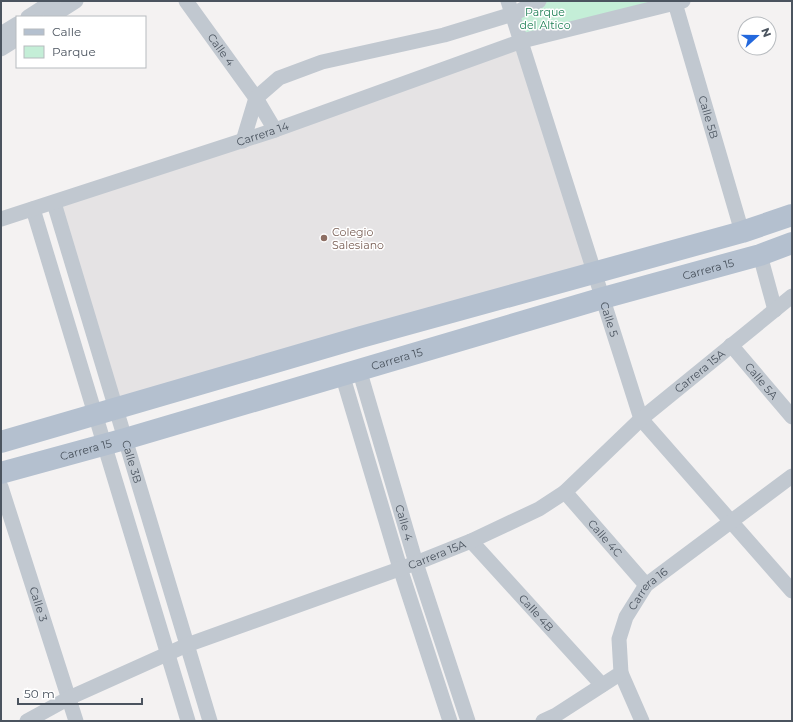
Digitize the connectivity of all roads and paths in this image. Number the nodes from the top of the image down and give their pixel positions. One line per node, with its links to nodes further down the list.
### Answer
1 (53, 1): 7 (street)
2 (76, 1): 8 (street)
3 (186, 1): 14 (street, Calle 4)
4 (539, 1): 6 (street)
5 (679, 2): 12 (street, Carrera 14); 21 (street, Calle 5B)
6 (510, 8): 12 (street, Calle 5); 14 (street)
7 (30, 16)
8 (53, 16)
9 (16, 25): 10 (street)
10 (1, 34)
11 (16, 40): 13 (street)
12 (522, 41): 15 (street, Carrera 14); 24 (street, Calle 5)
13 (1, 49)
14 (256, 98): 15 (street, Calle 4); 16 (street)
15 (275, 130): 16 (street, Carrera 14)
16 (243, 140): 17 (street, Carrera 14)
17 (54, 202): 18 (street, Carrera 14); 30 (street, Calle 3B)
18 (33, 208): 20 (street, Carrera 14); 30 (street, Calle 3B)
19 (792, 215): 21 (main road)
20 (1, 218)
21 (742, 232): 24 (main road)
22 (792, 244): 23 (main road, Carrera 15)
23 (760, 255): 26 (main road, Carrera 15); 27 (street)
24 (595, 273): 26 (street, Calle 5); 30 (main road)
25 (792, 296): 27 (street, Carrera 15A)
26 (603, 298): 29 (main road, Carrera 15); 32 (street, Calle 5)
27 (775, 310): 28 (street, Carrera 15A)
28 (731, 345): 31 (street, Calle 5A); 32 (street, Carrera 15A)
29 (351, 371): 33 (main road, Carrera 15); 41 (street, Calle 4); 42 (street, Calle 4)
30 (106, 413): 33 (street, Calle 3B); 33 (street, Calle 3B); 34 (main road)
31 (792, 418)
32 (641, 419): 38 (street, Carrera 15A); 39 (street, Calle 5)
33 (115, 441): 35 (main road, Carrera 15); 45 (street, Calle 3B); 46 (street, Calle 3B)
34 (1, 442)
35 (1, 473)
36 (792, 476): 39 (street, Carrera 16)
37 (1, 487): 49 (street, Calle 3)
38 (564, 492): 40 (street, Carrera 15A); 43 (street, Calle 4C)
39 (730, 521): 43 (street, Carrera 16); 44 (street, Calle 5)
40 (471, 541): 41 (street, Carrera 15A); 48 (street, Calle 4B)
41 (416, 562): 42 (street, Carrera 15A); 56 (street, Calle 4)
42 (400, 568): 45 (street, Carrera 15A); 55 (street, Calle 4)
43 (646, 585): 47 (street, Carrera 16)
44 (792, 591)
45 (187, 646): 46 (street, Carrera 15A); 54 (street, Calle 3B)
46 (168, 654): 49 (street, Carrera 15A); 53 (street, Calle 3B)
47 (620, 674): 48 (street); 57 (street)
48 (602, 685): 50 (street)
49 (69, 698): 51 (street, Carrera 15A); 52 (street, Calle 3)
50 (552, 719)
51 (27, 721)
52 (76, 721)
53 (188, 721)
54 (210, 721)
55 (450, 721)
56 (468, 721)
57 (642, 721)

